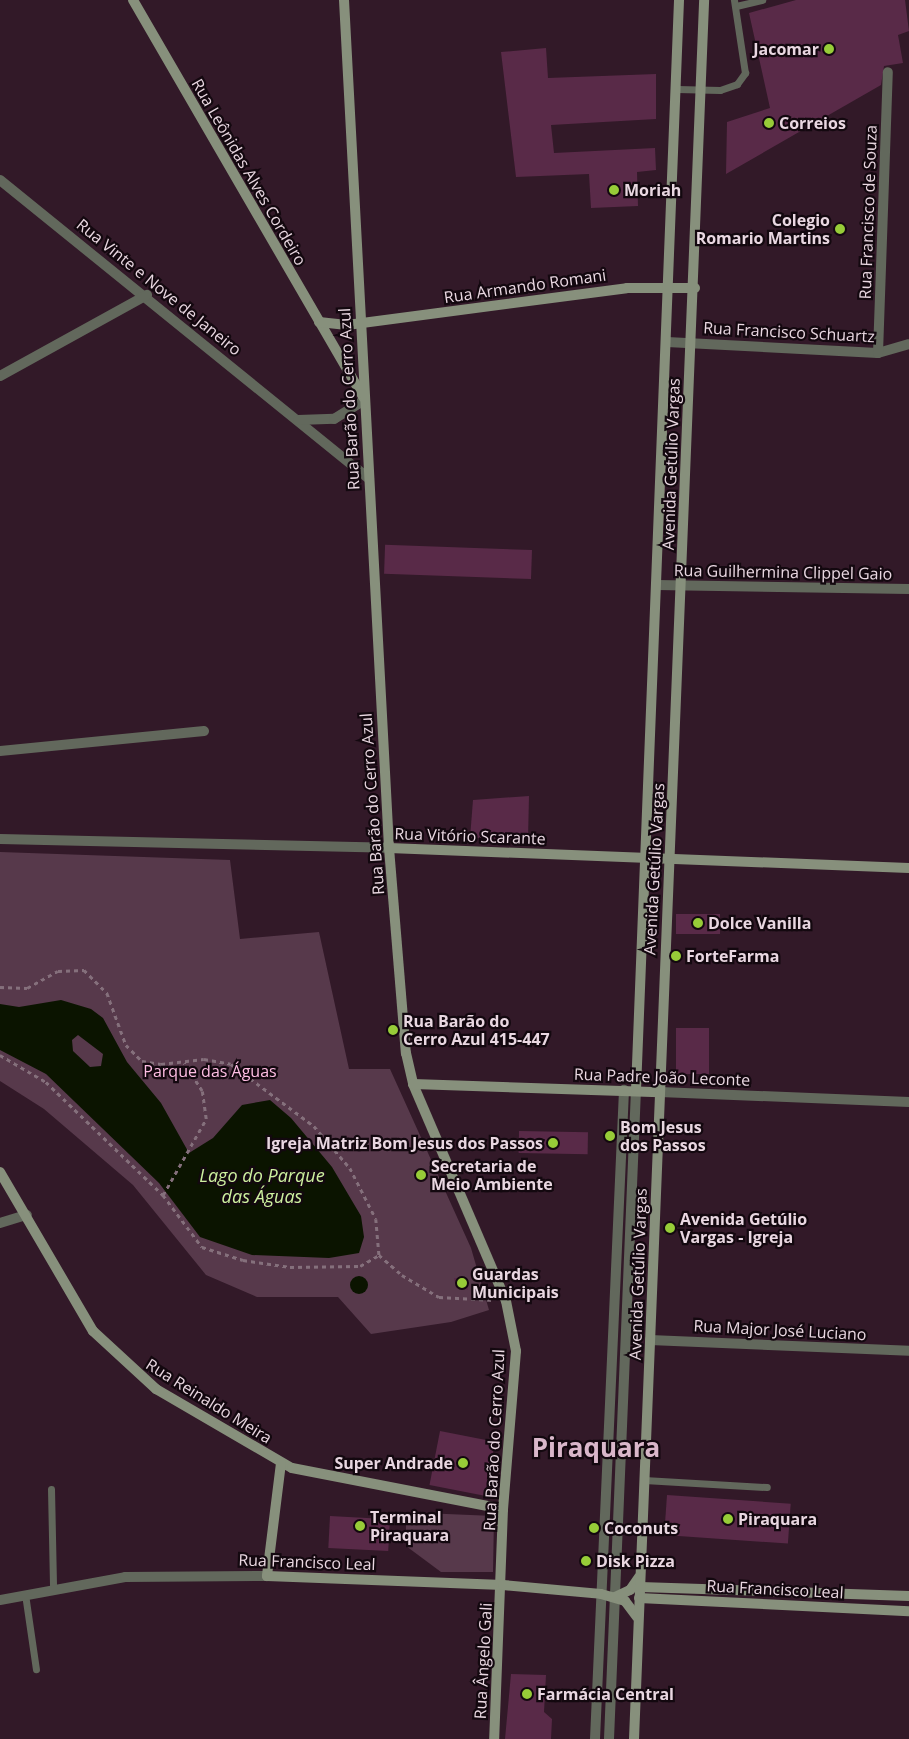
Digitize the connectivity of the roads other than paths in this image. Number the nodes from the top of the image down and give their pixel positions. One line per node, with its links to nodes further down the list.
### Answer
1 (133, 0): 14 (main road, Rua Leônidas Alves Cordeiro)
2 (344, 0): 15 (main road, Rua Barão do Cerro Azul)
3 (680, 0): 8 (main road, Avenida Getúlio Vargas)
4 (704, 0): 9 (main road, Avenida Getúlio Vargas)
5 (762, 0): 6 (lane)
6 (735, 3): 9 (lane)
7 (888, 72): 19 (street, Rua Francisco de Souza)
8 (677, 89): 9 (lane); 11 (main road, Avenida Getúlio Vargas)
9 (701, 91): 12 (main road, Avenida Getúlio Vargas)
10 (0, 180): 13 (street, Rua Vinte e Nove de Janeiro)
11 (671, 287): 12 (main road, Rua Armando Romani); 15 (main road, Rua Armando Romani); 16 (main road, Avenida Getúlio Vargas)
12 (695, 288): 17 (main road, Avenida Getúlio Vargas)
13 (147, 295): 20 (street); 22 (street, Rua Vinte e Nove de Janeiro)
14 (319, 322): 15 (main road); 21 (main road, Rua Leônidas Alves Cordeiro)
15 (360, 323): 21 (main road, Rua Barão do Cerro Azul)
16 (667, 342): 17 (street, Rua Francisco Schuartz); 24 (main road, Avenida Getúlio Vargas)
17 (691, 343): 19 (street, Rua Francisco Schuartz); 25 (main road, Avenida Getúlio Vargas)
18 (909, 344): 19 (street, Rua Francisco Schuartz)
19 (878, 353)
20 (0, 376)
21 (364, 400): 22 (street); 23 (main road, Rua Barão do Cerro Azul)
22 (298, 420): 23 (street, Rua Vinte e Nove de Janeiro)
23 (368, 479): 30 (main road, Rua Barão do Cerro Azul)
24 (657, 585): 25 (street, Rua Guilhermina Clippel Gaio); 31 (main road, Avenida Getúlio Vargas)
25 (681, 585): 26 (street, Rua Guilhermina Clippel Gaio); 32 (main road, Avenida Getúlio Vargas)
26 (909, 590)
27 (204, 731): 28 (street)
28 (0, 750)
29 (0, 839): 30 (street, Rua Vitório Scarante)
30 (389, 848): 31 (main road, Rua Vitório Scarante); 34 (main road, Rua Barão do Cerro Azul)
31 (646, 858): 32 (main road, Rua Vitório Scarante); 36 (main road, Avenida Getúlio Vargas)
32 (670, 860): 33 (main road, Rua Vitório Scarante); 37 (main road, Avenida Getúlio Vargas)
33 (909, 868)
34 (413, 1084): 35 (main road, Rua Padre João Leconte); 48 (main road, Rua Barão do Cerro Azul)
35 (624, 1090): 36 (main road, Rua Padre João Leconte); 55 (street, Avenida Getúlio Vargas)
36 (636, 1090): 37 (main road, Rua Padre João Leconte); 57 (street, Avenida Getúlio Vargas)
37 (660, 1092): 38 (street, Rua Padre João Leconte); 42 (main road, Avenida Getúlio Vargas)
38 (909, 1102)
39 (0, 1172): 40 (main road, Rua Reinaldo Meira)
40 (27, 1215): 41 (street); 44 (main road, Rua Reinaldo Meira)
41 (0, 1223)
42 (650, 1340): 43 (street, Rua Major José Luciano); 45 (main road, Avenida Getúlio Vargas)
43 (909, 1351)
44 (281, 1464): 48 (main road, Rua Reinaldo Meira); 50 (main road)
45 (644, 1480): 46 (lane); 49 (main road, Avenida Getúlio Vargas)
46 (767, 1487)
47 (52, 1489): 52 (lane)
48 (504, 1509): 51 (main road, Rua Barão do Cerro Azul)
49 (640, 1571): 53 (main road, Avenida Getúlio Vargas); 57 (main road)
50 (267, 1576): 51 (main road, Rua Francisco Leal); 52 (street, Rua Francisco Leal)
51 (503, 1585): 55 (main road, Rua Francisco Leal); 63 (main road, Rua Ângelo Gali)
52 (53, 1587): 54 (street, Rua Francisco Leal)
53 (640, 1587): 56 (main road, Rua Francisco Leal); 58 (main road, Avenida Getúlio Vargas)
54 (25, 1594): 59 (street, Rua Francisco Leal); 62 (lane)
55 (601, 1594): 57 (main road, Rua Francisco Leal); 64 (street, Avenida Getúlio Vargas)
56 (909, 1596)
57 (615, 1597): 61 (main road, Rua Francisco Leal); 65 (street, Avenida Getúlio Vargas)
58 (640, 1598): 60 (main road, Rua Francisco Leal); 61 (main road, Avenida Getúlio Vargas)
59 (0, 1600)
60 (909, 1611)
61 (638, 1624): 66 (main road, Avenida Getúlio Vargas)
62 (36, 1669)
63 (494, 1739)
64 (595, 1739)
65 (610, 1739)
66 (634, 1739)

